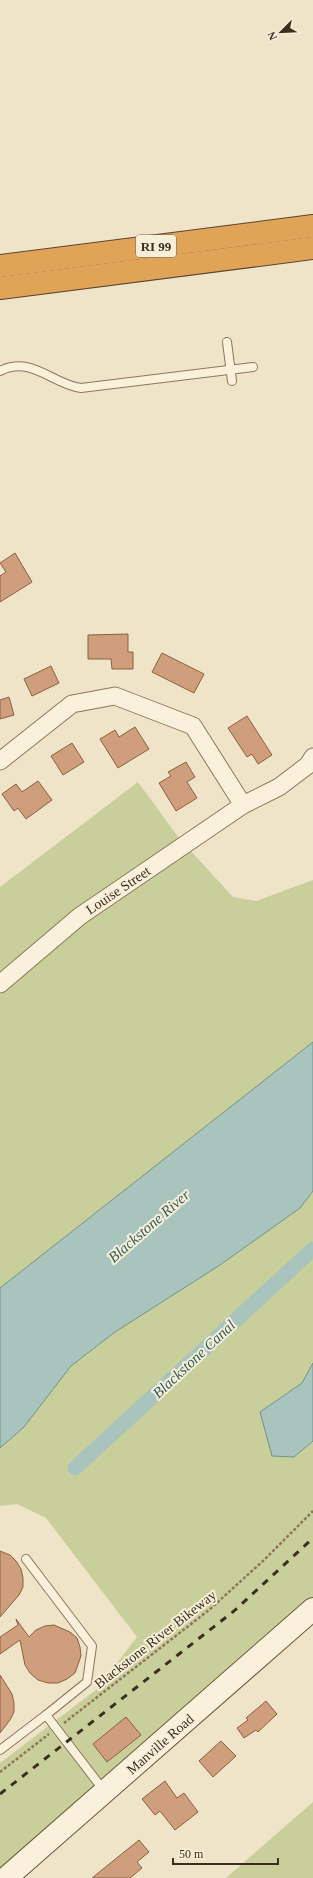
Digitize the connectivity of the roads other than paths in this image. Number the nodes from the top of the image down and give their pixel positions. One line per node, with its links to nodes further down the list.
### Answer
1 (313, 226): 3 (highway, RI 99)
2 (313, 248): 4 (highway, RI 99)
3 (0, 266)
4 (0, 288)
5 (227, 342): 7 (lane)
6 (252, 367): 7 (lane)
7 (230, 369): 8 (lane); 9 (lane)
8 (0, 371)
9 (232, 381)
10 (313, 758): 12 (street, Louise Street)
11 (0, 761): 12 (street)
12 (243, 805): 13 (street, Louise Street)
13 (0, 984)
14 (26, 1559): 16 (lane)
15 (313, 1609): 18 (main road, Manville Road)
16 (46, 1715): 17 (lane); 18 (lane)
17 (0, 1750)
18 (105, 1792): 19 (main road, Manville Road)
19 (6, 1878)

